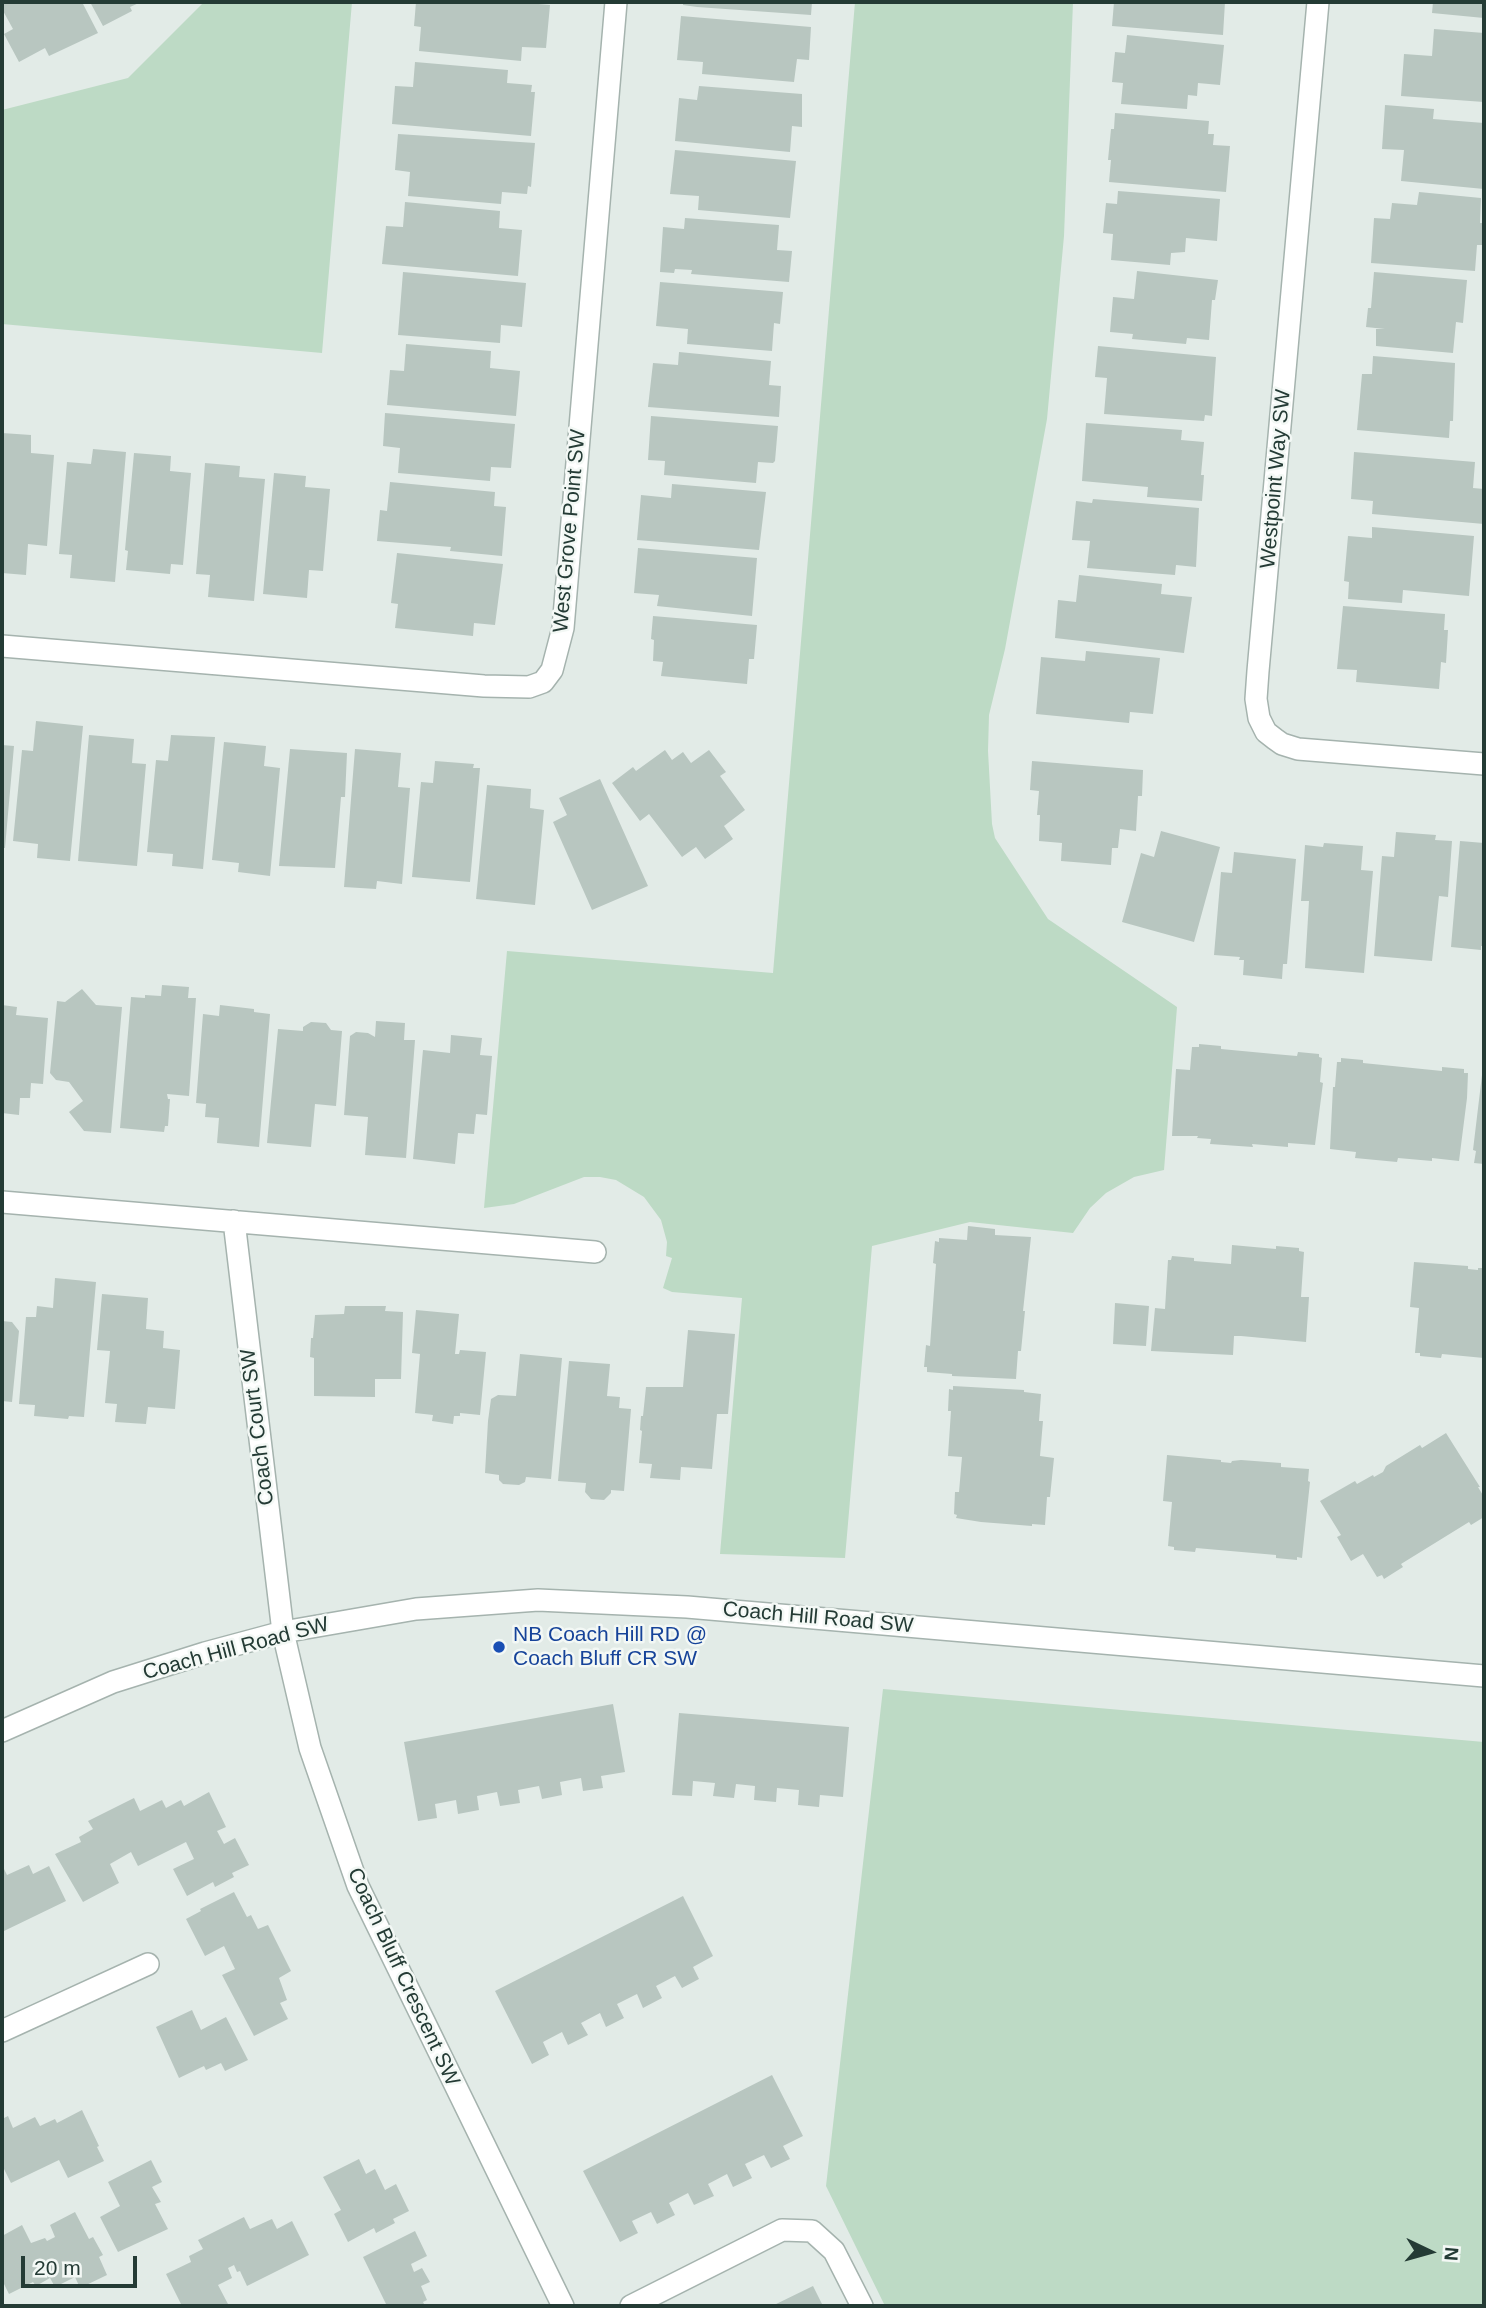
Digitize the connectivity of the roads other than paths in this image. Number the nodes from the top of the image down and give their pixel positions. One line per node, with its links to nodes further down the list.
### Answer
1 (616, 2): 3 (street, West Grove Point SW)
2 (1318, 2): 4 (street, Westpoint Way SW)
3 (2, 646)
4 (1484, 764)
5 (2, 1202): 6 (street)
6 (234, 1221): 7 (street); 8 (street, Coach Court SW)
7 (595, 1252)
8 (283, 1632): 9 (street, Coach Hill Road SW); 10 (street, Coach Hill Road SW); 13 (street, Coach Bluff Crescent SW)
9 (1484, 1676)
10 (2, 1731)
11 (148, 1964): 12 (street)
12 (2, 2031)
13 (563, 2306)
14 (631, 2306): 15 (street)
15 (862, 2306)

